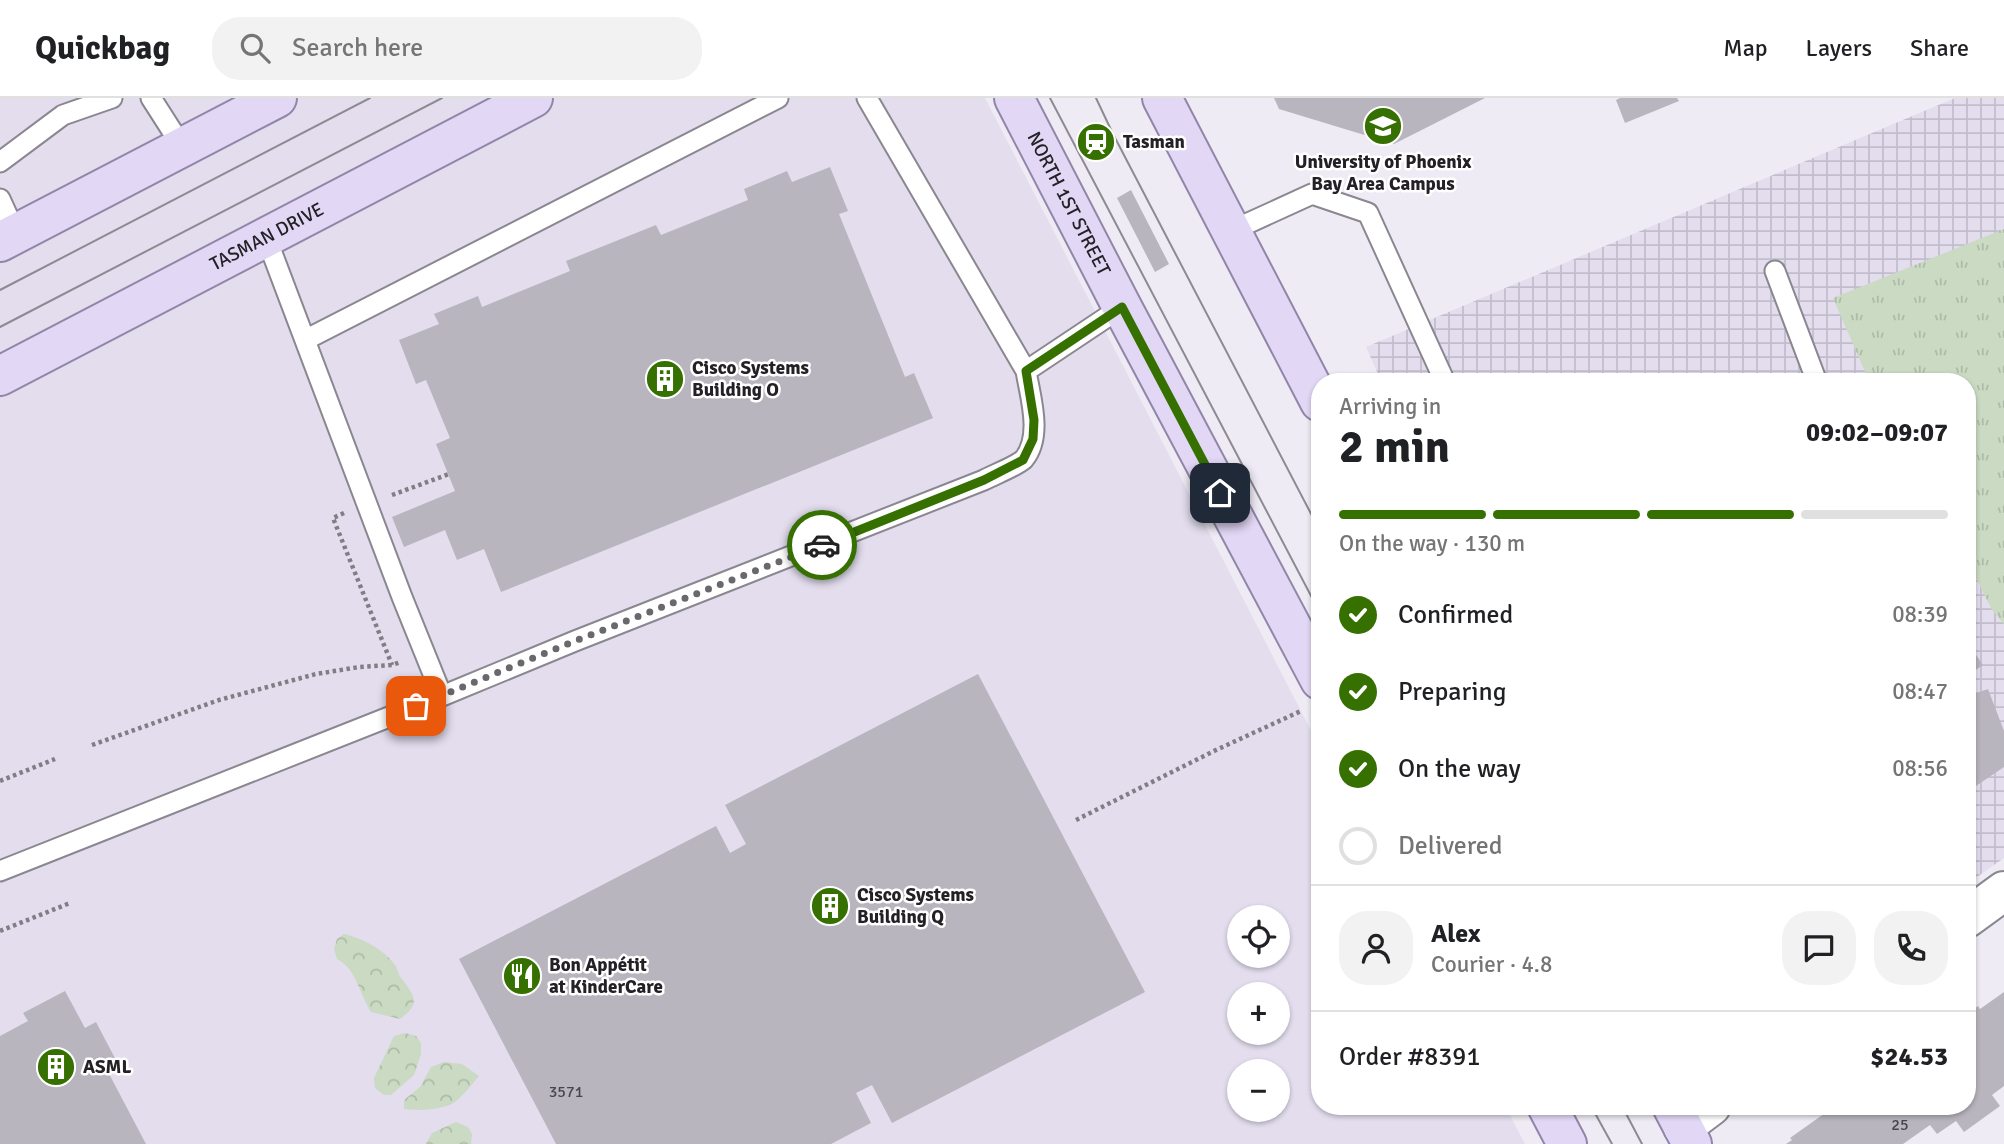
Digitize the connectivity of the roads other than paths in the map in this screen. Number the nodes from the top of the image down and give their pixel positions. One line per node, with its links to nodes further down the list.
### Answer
1 (112, 98): 10 (lane)
2 (151, 98): 9 (lane)
3 (277, 98): 9 (main road)
4 (533, 98): 13 (main road, TASMAN DRIVE)
5 (778, 98): 17 (lane)
6 (867, 98): 18 (lane)
7 (1014, 98): 16 (main road, NORTH 1ST STREET)
8 (1162, 98): 12 (main road)
9 (183, 148): 14 (main road)
10 (0, 162)
11 (0, 199): 14 (lane)
12 (1231, 231): 19 (lane); 22 (main road)
13 (266, 237): 17 (lane); 21 (main road, TASMAN DRIVE)
14 (8, 238)
15 (1775, 271): 20 (lane)
16 (1122, 307): 18 (lane); 23 (main road, NORTH 1ST STREET)
17 (305, 340): 24 (lane)
18 (1026, 371): 24 (lane)
19 (1441, 373)
20 (1814, 373)
21 (0, 376)
22 (1311, 385)
23 (1310, 695)
24 (442, 696): 25 (lane)
25 (0, 872)
26 (2004, 891): 27 (street)
27 (1976, 911)
28 (1552, 1115): 29 (main road)
29 (1567, 1144)

